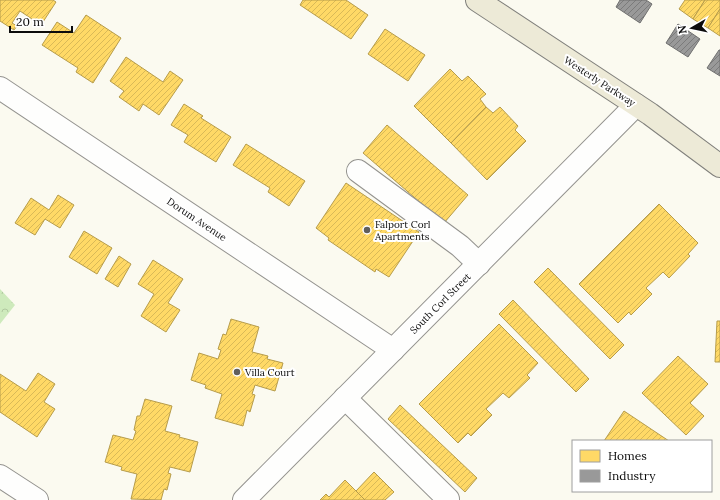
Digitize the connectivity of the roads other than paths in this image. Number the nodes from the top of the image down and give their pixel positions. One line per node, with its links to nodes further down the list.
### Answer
1 (477, 0): 3 (main road, Westerly Parkway)
2 (0, 88): 7 (street, Dorum Avenue)
3 (636, 105): 4 (main road, Westerly Parkway); 6 (street, South Corl Street)
4 (720, 166)
5 (358, 171): 6 (street)
6 (479, 264): 7 (street, South Corl Street)
7 (393, 350): 8 (street, South Corl Street)
8 (345, 398): 11 (street, South Corl Street); 12 (street)
9 (0, 476): 10 (street)
10 (37, 500)
11 (244, 500)
12 (447, 500)

